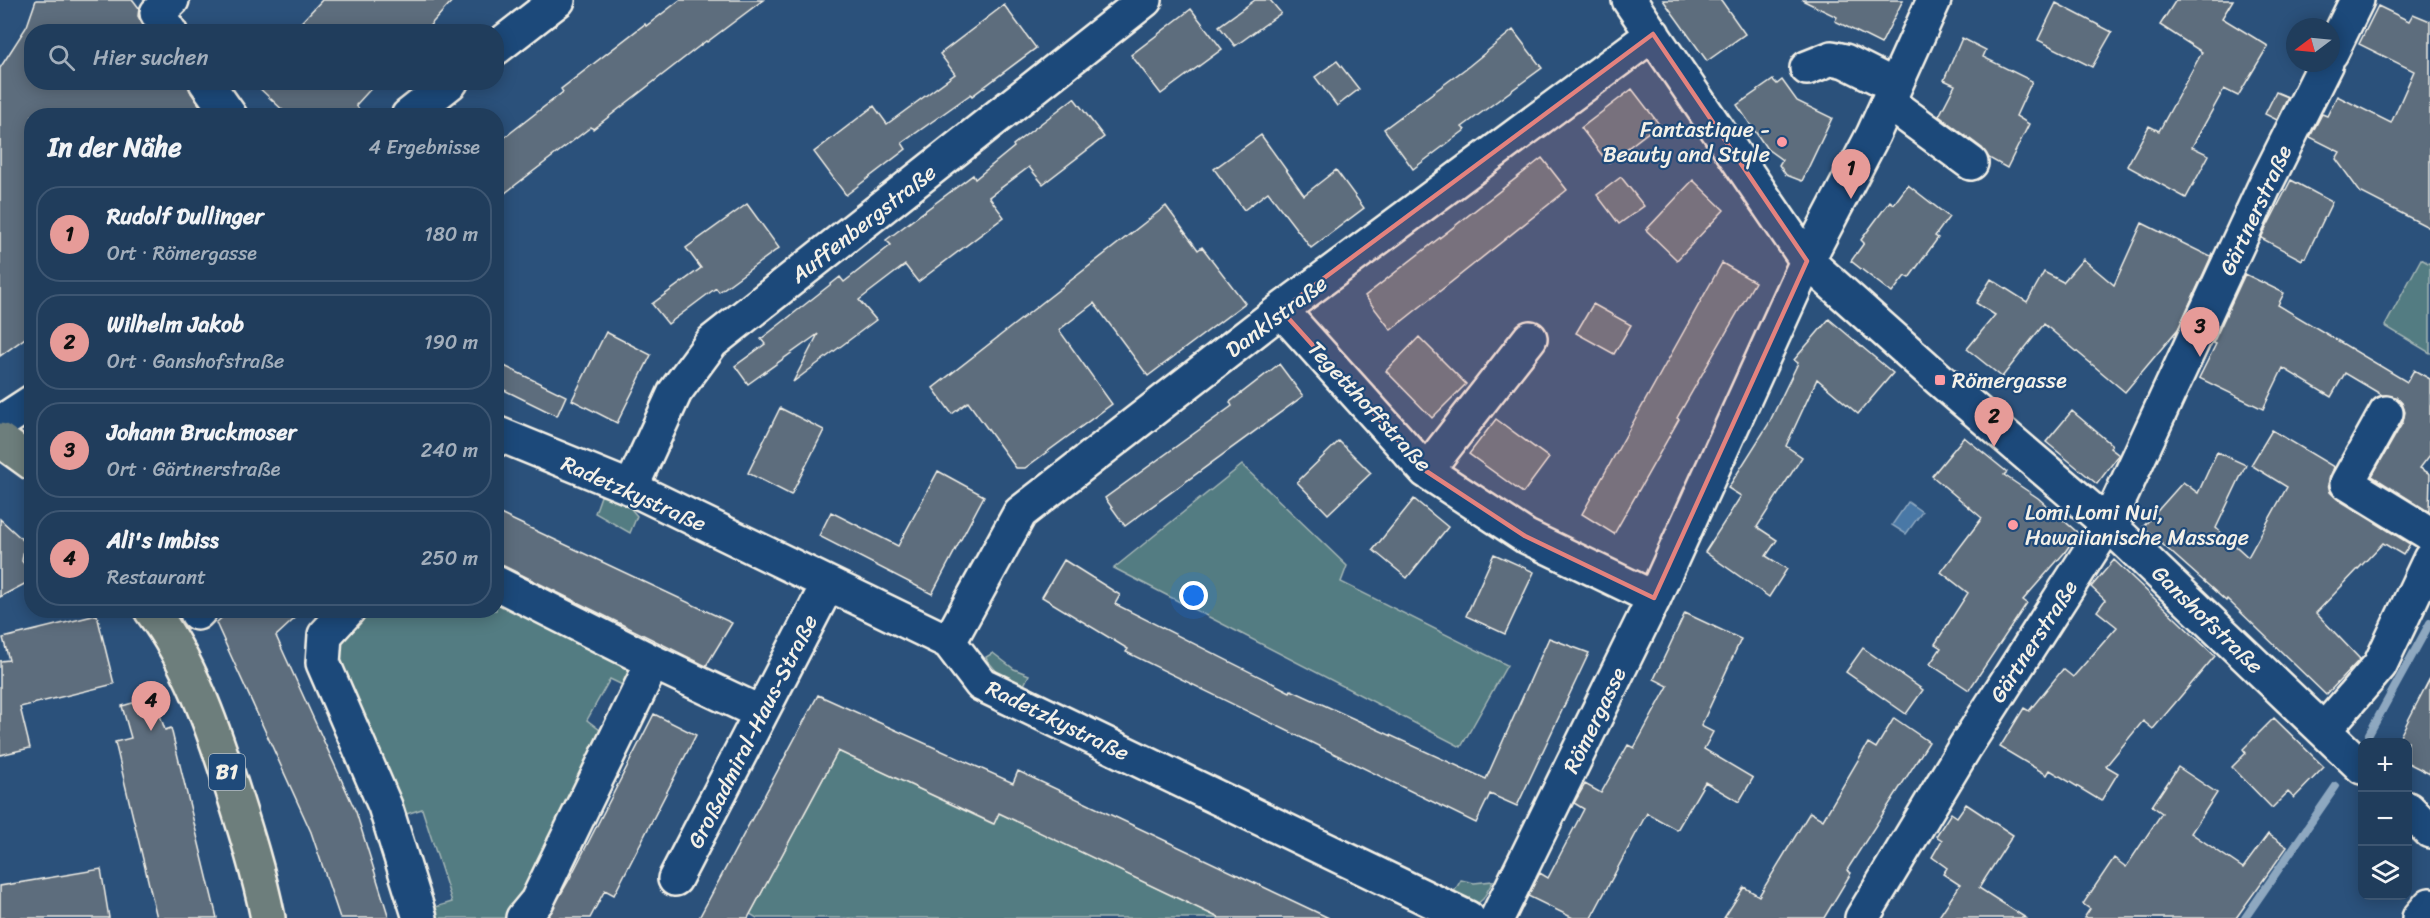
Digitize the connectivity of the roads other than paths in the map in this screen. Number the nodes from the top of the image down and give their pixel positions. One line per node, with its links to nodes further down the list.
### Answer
1 (172, 0): 7 (street)
2 (558, 0): 10 (street)
3 (1145, 0): 29 (street, Auffenbergstraße)
4 (1629, 0): 8 (street, Ganshofstraße)
5 (1934, 0): 15 (street, Römergasse)
6 (2357, 0): 9 (street)
7 (165, 24)
8 (1653, 34): 19 (street, Ganshofstraße); 20 (street, Danklstraße)
9 (2340, 35)
10 (504, 42)
11 (1807, 68): 15 (street)
12 (2322, 72): 30 (street, Gärtnerstraße)
13 (212, 90): 16 (street)
14 (441, 90): 17 (street)
15 (1891, 94): 18 (street); 19 (street, Römergasse)
16 (224, 108)
17 (418, 108)
18 (1971, 163)
19 (1808, 261): 30 (street, Ganshofstraße); 35 (street, Römergasse)
20 (1281, 310): 28 (street, Tegetthoffstraße); 38 (street, Danklstraße)
21 (1530, 338): 28 (street)
22 (24, 407): 24 (street)
23 (2386, 413): 31 (street)
24 (0, 423)
25 (504, 436): 29 (street, Radetzkystraße)
26 (0, 440): 27 (main road)
27 (24, 457)
28 (1426, 471): 35 (street, Tegetthoffstraße)
29 (631, 488): 33 (street, Radetzkystraße)
30 (2108, 524): 41 (street, Ganshofstraße); 52 (street, Gärtnerstraße)
31 (2430, 534)
32 (2430, 559): 41 (street)
33 (828, 584): 38 (street, Radetzkystraße); 40 (street, Großadmiral-Haus-Straße)
34 (504, 586): 39 (street)
35 (1654, 598): 51 (street, Römergasse)
36 (157, 618): 47 (main road, B1)
37 (341, 618): 48 (street)
38 (949, 642): 50 (street, Radetzkystraße)
39 (653, 662): 40 (street); 49 (street)
40 (761, 713): 45 (street, Großadmiral-Haus-Straße)
41 (2324, 730): 42 (street, Ganshofstraße)
42 (2358, 763)
43 (2412, 813): 44 (street)
44 (2430, 831)
45 (675, 879)
46 (2430, 905): 53 (street)
47 (268, 918)
48 (420, 918)
49 (523, 918)
50 (1468, 918)
51 (1497, 918)
52 (1862, 918)
53 (2419, 918)

